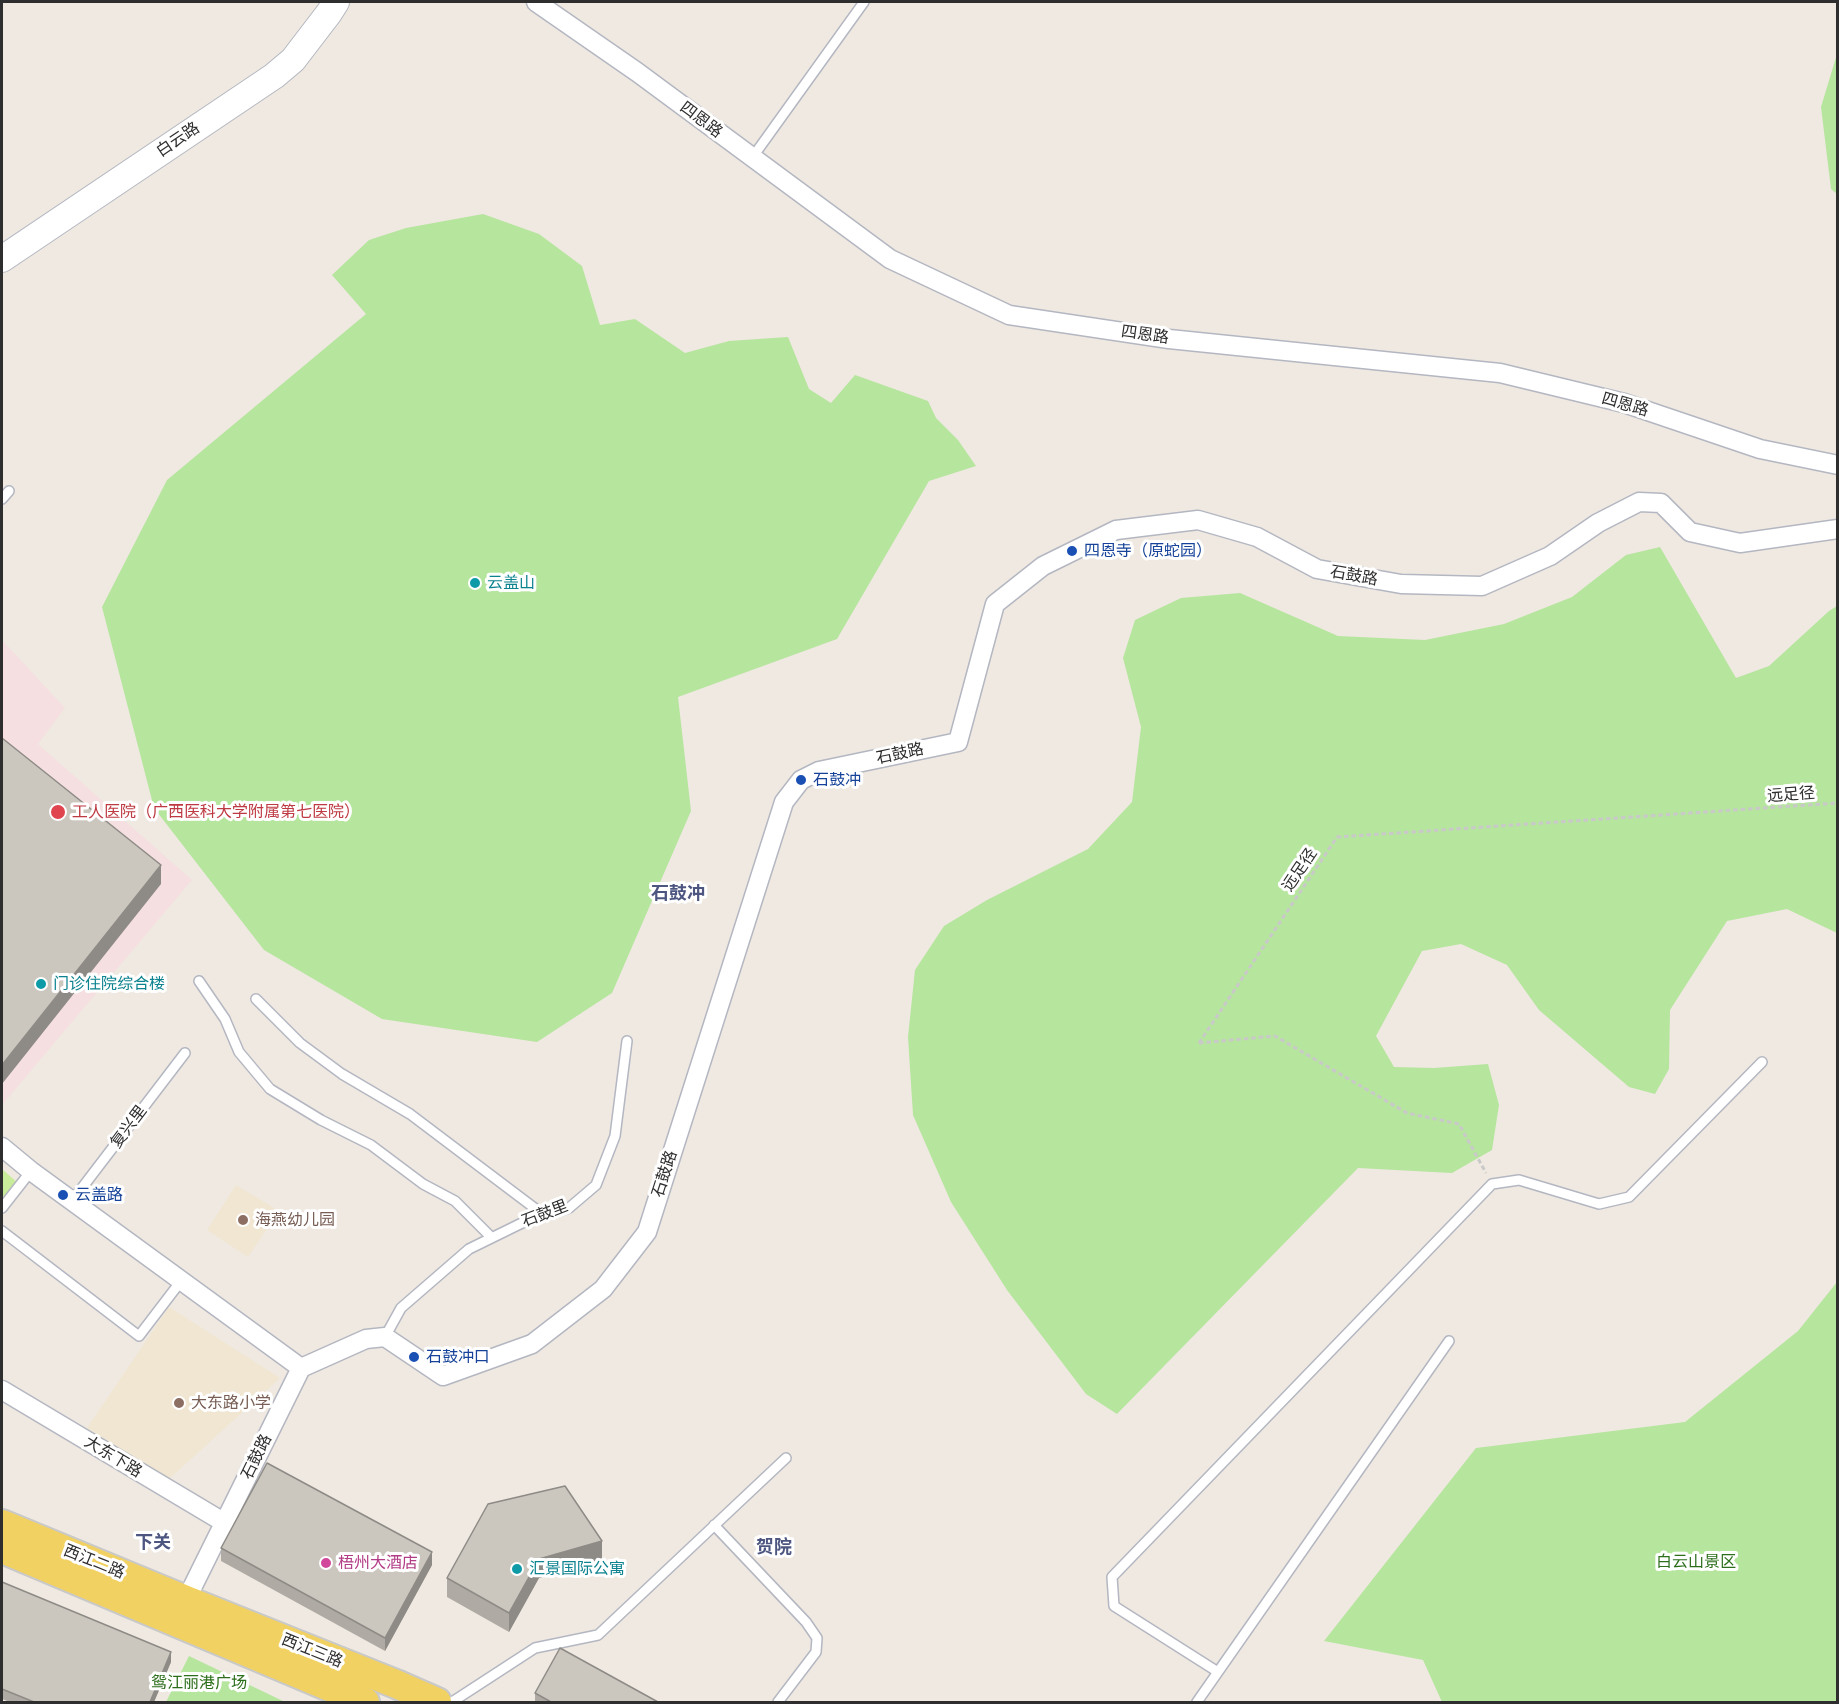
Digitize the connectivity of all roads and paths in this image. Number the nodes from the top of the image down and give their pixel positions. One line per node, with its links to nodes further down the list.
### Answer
1 (336, 2): 5 (street, 白云路)
2 (537, 2): 4 (street, 四恩路)
3 (864, 2): 4 (lane)
4 (752, 158): 6 (street, 四恩路)
5 (2, 259)
6 (1838, 465)
7 (9, 491): 8 (lane)
8 (2, 499)
9 (1838, 529): 25 (street, 石鼓路)
10 (1838, 803): 18 (path, 远足径)
11 (199, 981): 23 (lane)
12 (256, 999): 21 (lane)
13 (627, 1041): 21 (lane, 石鼓里)
14 (185, 1053): 19 (lane, 复兴里)
15 (1762, 1062): 18 (lane)
16 (2, 1147): 17 (street)
17 (31, 1171): 19 (street); 20 (lane)
18 (1492, 1184): 35 (lane)
19 (72, 1201): 24 (street)
20 (2, 1208)
21 (545, 1216): 23 (lane, 石鼓里)
22 (2, 1232): 24 (lane)
23 (491, 1237): 25 (lane, 石鼓里)
24 (181, 1281): 27 (street)
25 (385, 1337): 27 (street)
26 (1449, 1341): 35 (lane)
27 (301, 1368): 30 (street, 石鼓路)
28 (2, 1390): 30 (street, 大东下路)
29 (786, 1458): 32 (lane)
30 (225, 1523): 34 (street, 石鼓路)
31 (2, 1524): 34 (main road, 西江二路)
32 (714, 1525): 38 (lane); 39 (lane)
33 (2, 1549): 34 (main road, 西江二路)
34 (180, 1611): 36 (main road, 西江三路); 37 (main road, 西江三路)
35 (1218, 1672): 40 (lane)
36 (365, 1702)
37 (437, 1702)
38 (452, 1702)
39 (778, 1702)
40 (1197, 1702)

